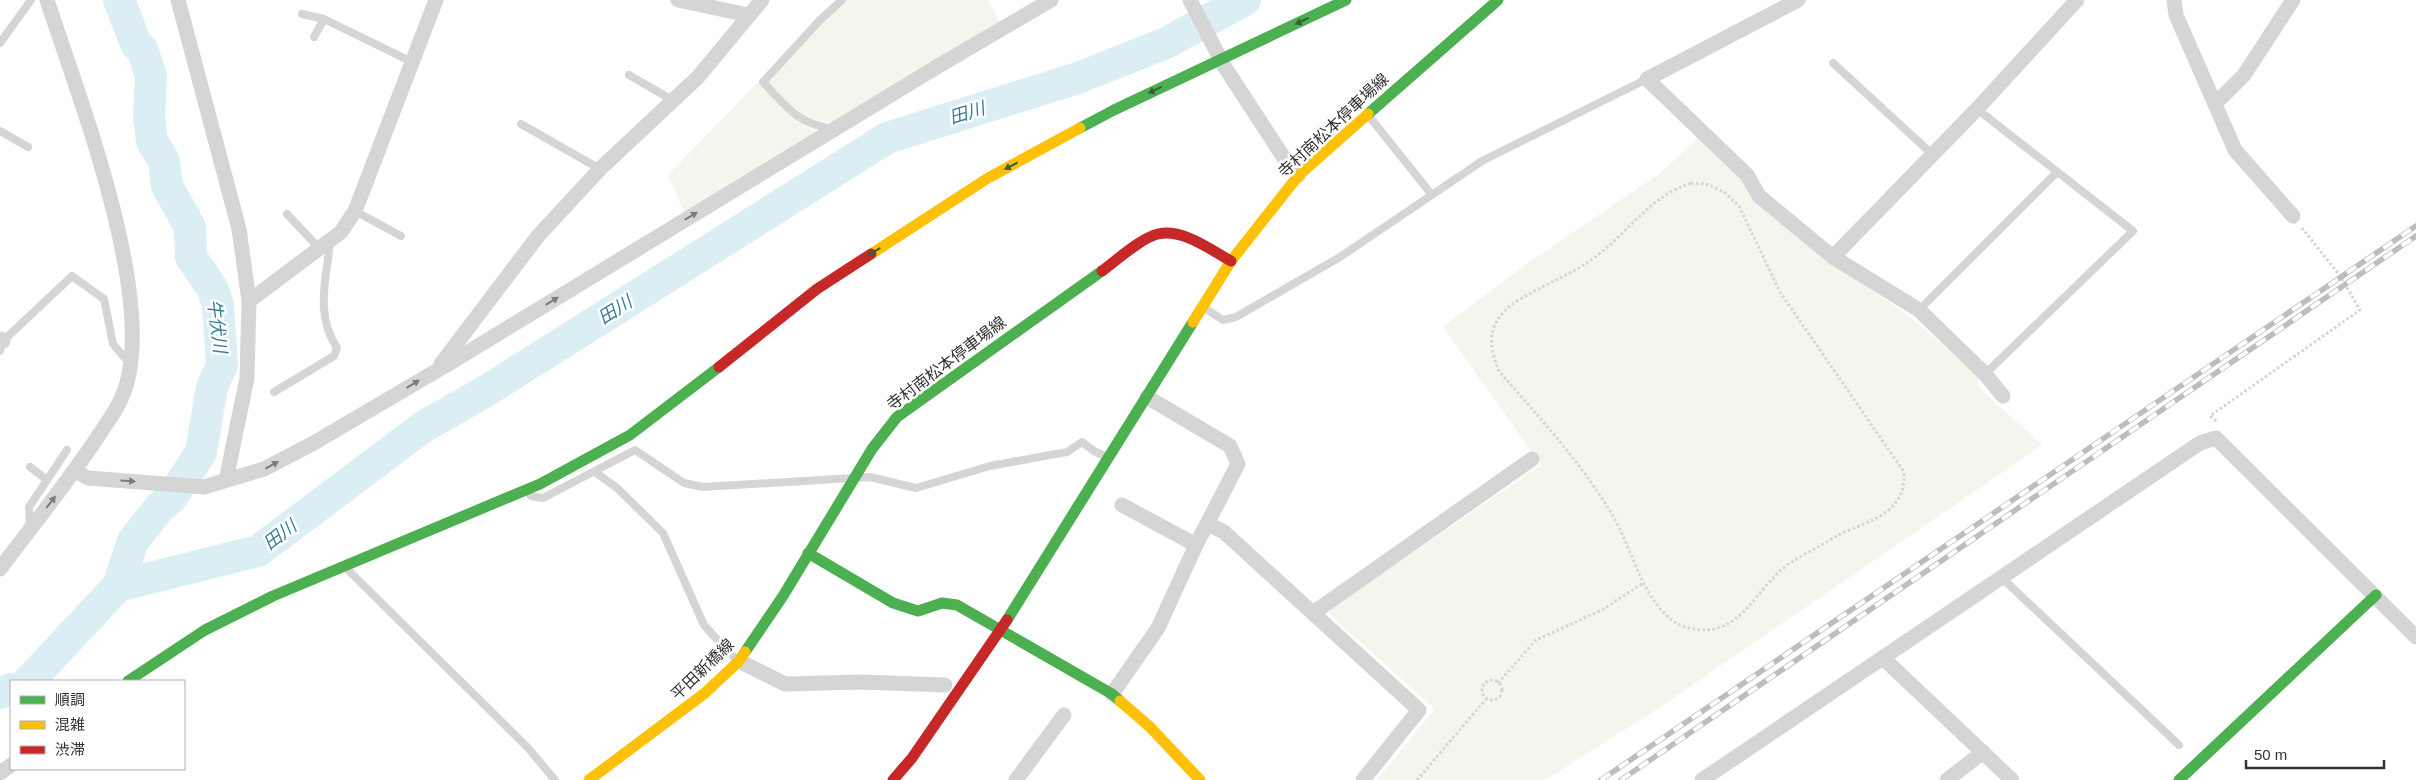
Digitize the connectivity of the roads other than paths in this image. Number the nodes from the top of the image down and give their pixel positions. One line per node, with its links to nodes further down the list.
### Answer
1 (31, 0): 20 (lane)
2 (47, 0): 50 (street)
3 (178, 0): 46 (street)
4 (678, 0): 17 (street)
5 (762, 0): 17 (street)
6 (842, 0): 31 (lane)
7 (1051, 0): 31 (street)
8 (1190, 0): 21 (street)
9 (1346, 0): 21 (street, one-way to 21)
10 (1498, 0): 29 (street, 寺村南松本停車場線)
11 (1798, 0): 25 (street)
12 (2077, 0): 28 (street)
13 (2174, 0): 27 (street)
14 (2293, 0): 27 (street)
15 (432, 2): 22 (street)
16 (302, 14): 18 (lane)
17 (748, 15): 26 (street)
18 (324, 19): 19 (lane); 22 (lane)
19 (314, 37)
20 (0, 43)
21 (1220, 56): 37 (street); 65 (street, one-way to 65)
22 (412, 62): 39 (street)
23 (1833, 63): 34 (lane)
24 (629, 75): 26 (lane)
25 (1646, 79): 38 (lane); 44 (street)
26 (674, 101): 35 (street)
27 (2216, 103): 41 (street)
28 (1977, 109): 34 (street); 36 (lane)
29 (1367, 114): 37 (street, 寺村南松本停車場線); 38 (lane)
30 (522, 124): 35 (lane)
31 (834, 130): 51 (street, one-way to 31)
32 (0, 131): 33 (lane)
33 (28, 147)
34 (1932, 154): 44 (street)
35 (600, 169): 51 (street)
36 (2057, 172): 48 (lane); 52 (lane)
37 (1298, 176): 45 (street, 寺村南松本停車場線)
38 (1432, 195): 47 (lane)
39 (355, 211): 42 (lane); 43 (street)
40 (287, 214): 43 (lane)
41 (2293, 216)
42 (401, 236)
43 (324, 244): 46 (street); 53 (lane)
44 (1833, 257): 48 (street)
45 (1231, 262): 47 (street); 62 (street, 寺村南松本停車場線)
46 (249, 301): 64 (street)
47 (1203, 307): 55 (street)
48 (1919, 310): 52 (street)
49 (1, 344): 50 (lane)
50 (130, 364): 61 (street)
51 (437, 370): 64 (street, one-way to 51)
52 (1985, 374): 54 (street)
53 (274, 392)
54 (2003, 396)
55 (1147, 397): 57 (street); 67 (street)
56 (67, 450): 63 (lane)
57 (1108, 458): 62 (lane); 76 (street)
58 (1532, 459): 75 (street)
59 (30, 467): 63 (lane)
60 (594, 472): 62 (lane); 65 (lane); 79 (lane)
61 (78, 473): 64 (street, one-way to 64); 68 (street, one-way to 61)
62 (855, 477): 70 (street, 寺村南松本停車場線)
63 (47, 480): 68 (lane)
64 (226, 480)
65 (526, 490): 71 (street)
66 (1122, 504): 69 (street)
67 (1208, 524): 69 (street); 75 (street)
68 (30, 530): 72 (street)
69 (1196, 545): 82 (street)
70 (808, 553): 76 (street); 79 (street, 平田新橋線)
71 (344, 567): 80 (street); 86 (lane)
72 (0, 569)
73 (2002, 578): 74 (street); 78 (street); 84 (lane)
74 (2376, 595): 77 (street); 95 (street)
75 (1312, 613): 91 (street)
76 (1000, 630): 82 (street); 88 (street)
77 (2416, 637)
78 (1884, 659): 85 (street); 92 (street)
79 (739, 661): 81 (street); 87 (street, 平田新橋線)
80 (130, 680)
81 (945, 685)
82 (1112, 694): 90 (street)
83 (1064, 715): 89 (street)
84 (2179, 745)
85 (1983, 752): 93 (street); 94 (street)
86 (555, 780)
87 (589, 780)
88 (893, 780)
89 (1016, 780)
90 (1200, 780)
91 (1363, 780)
92 (1702, 780)
93 (1948, 780)
94 (2012, 780)
95 (2179, 780)

